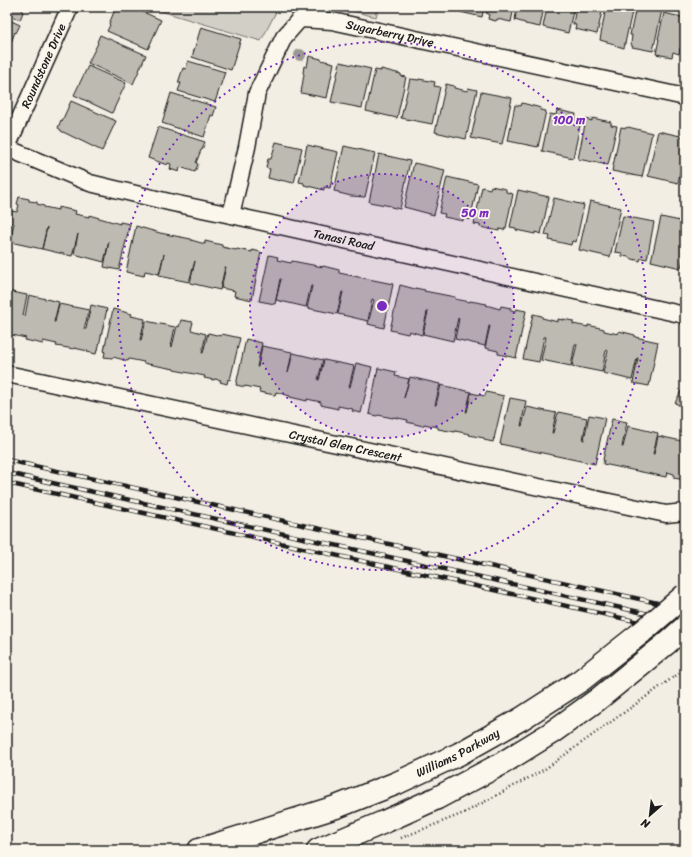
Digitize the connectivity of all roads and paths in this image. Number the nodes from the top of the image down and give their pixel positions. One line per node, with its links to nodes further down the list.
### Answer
1 (70, 7): 3 (street, Roundstone Drive)
2 (685, 97): 4 (street, Sugarberry Drive)
3 (7, 147): 4 (street, Tanasi Road)
4 (231, 215): 5 (street, Tanasi Road)
5 (685, 316)
6 (7, 374): 7 (street, Crystal Glen Crescent)
7 (685, 512)
8 (685, 595): 10 (main road, Williams Parkway, bridge)
9 (685, 627): 11 (main road, bridge)
10 (199, 850)
11 (318, 850)

